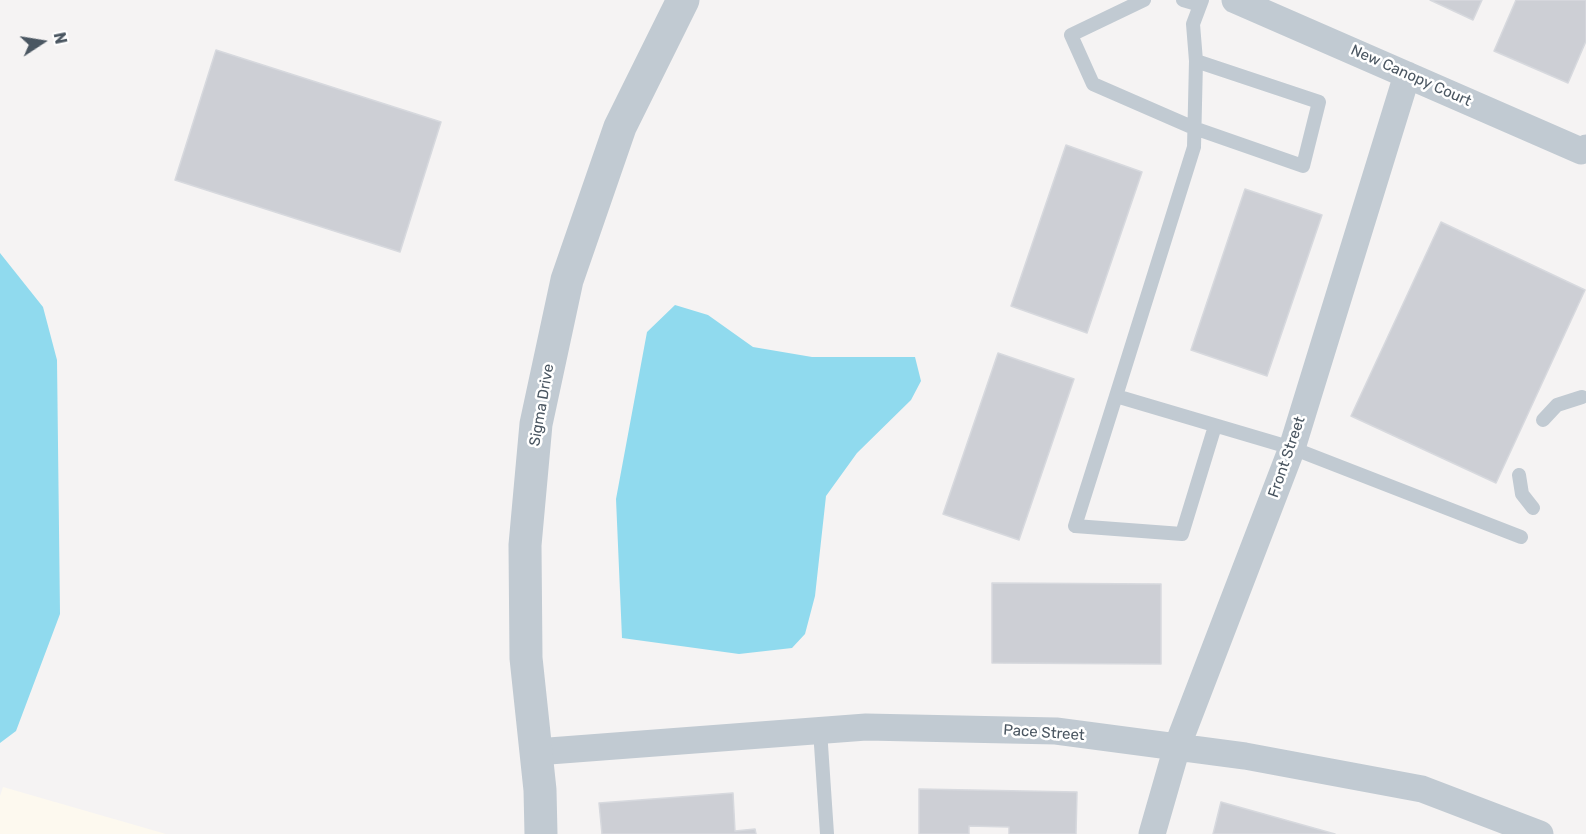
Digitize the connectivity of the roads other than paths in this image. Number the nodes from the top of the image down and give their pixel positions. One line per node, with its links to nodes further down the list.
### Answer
1 (683, 0): 20 (street, Sigma Drive)
2 (1144, 0): 8 (lane)
3 (1183, 0): 5 (lane)
4 (1235, 0): 7 (street, New Canopy Court)
5 (1201, 3): 6 (lane)
6 (1196, 62): 8 (lane); 8 (lane)
7 (1407, 75): 9 (street, New Canopy Court); 14 (street, Front Street)
8 (1194, 128): 10 (lane)
9 (1586, 148)
10 (1116, 396): 13 (lane); 13 (lane)
11 (1582, 398): 12 (lane)
12 (1542, 420)
13 (1215, 426): 14 (lane)
14 (1292, 448): 17 (lane); 19 (street, Front Street)
15 (1519, 475): 16 (lane)
16 (1533, 508)
17 (1521, 537)
18 (820, 730): 19 (street, Pace Street); 20 (street, Pace Street); 22 (lane)
19 (1177, 747): 23 (street, Front Street); 24 (street, Pace Street)
20 (536, 752): 21 (street, Sigma Drive)
21 (541, 834)
22 (826, 834)
23 (1152, 834)
24 (1540, 834)

